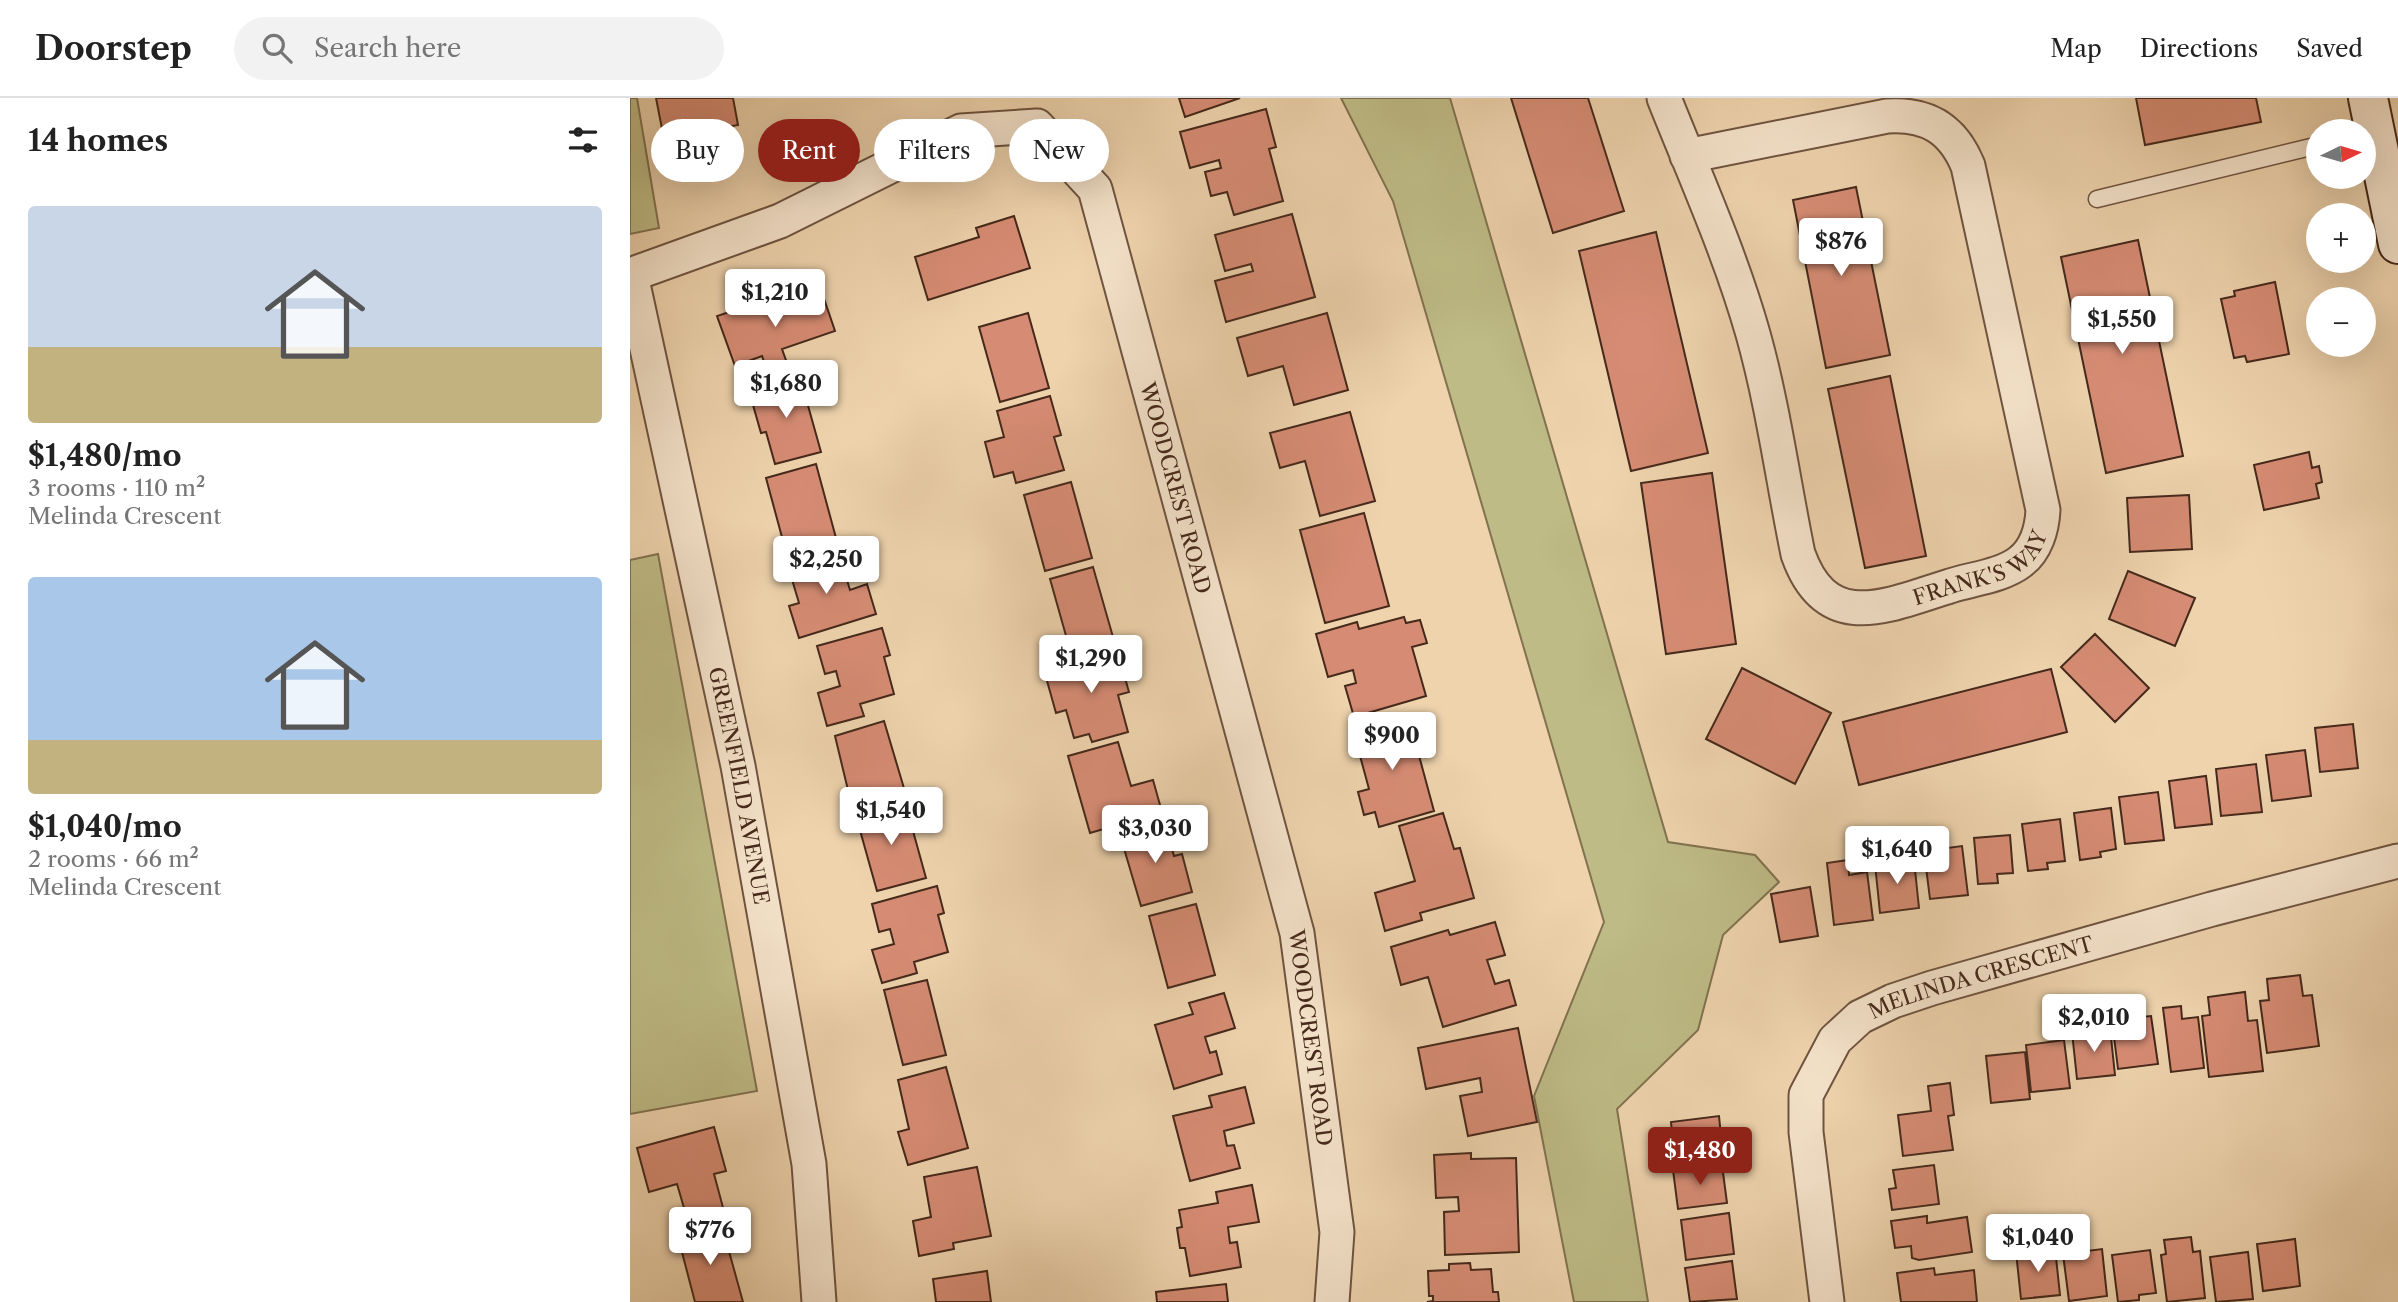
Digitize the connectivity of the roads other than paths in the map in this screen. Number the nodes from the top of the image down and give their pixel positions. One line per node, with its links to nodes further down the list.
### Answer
1 (1664, 98): 4 (street, FRANK'S WAY)
2 (2306, 148): 5 (lane)
3 (2376, 151): 6 (main road)
4 (1687, 156): 4 (street, FRANK'S WAY)
5 (2097, 199)
6 (2398, 244)
7 (630, 275): 9 (street, GREENFIELD AVENUE); 10 (street, WOODCREST ROAD)
8 (2398, 860): 11 (street, MELINDA CRESCENT)
9 (819, 1302)
10 (1332, 1302)
11 (1827, 1302)

